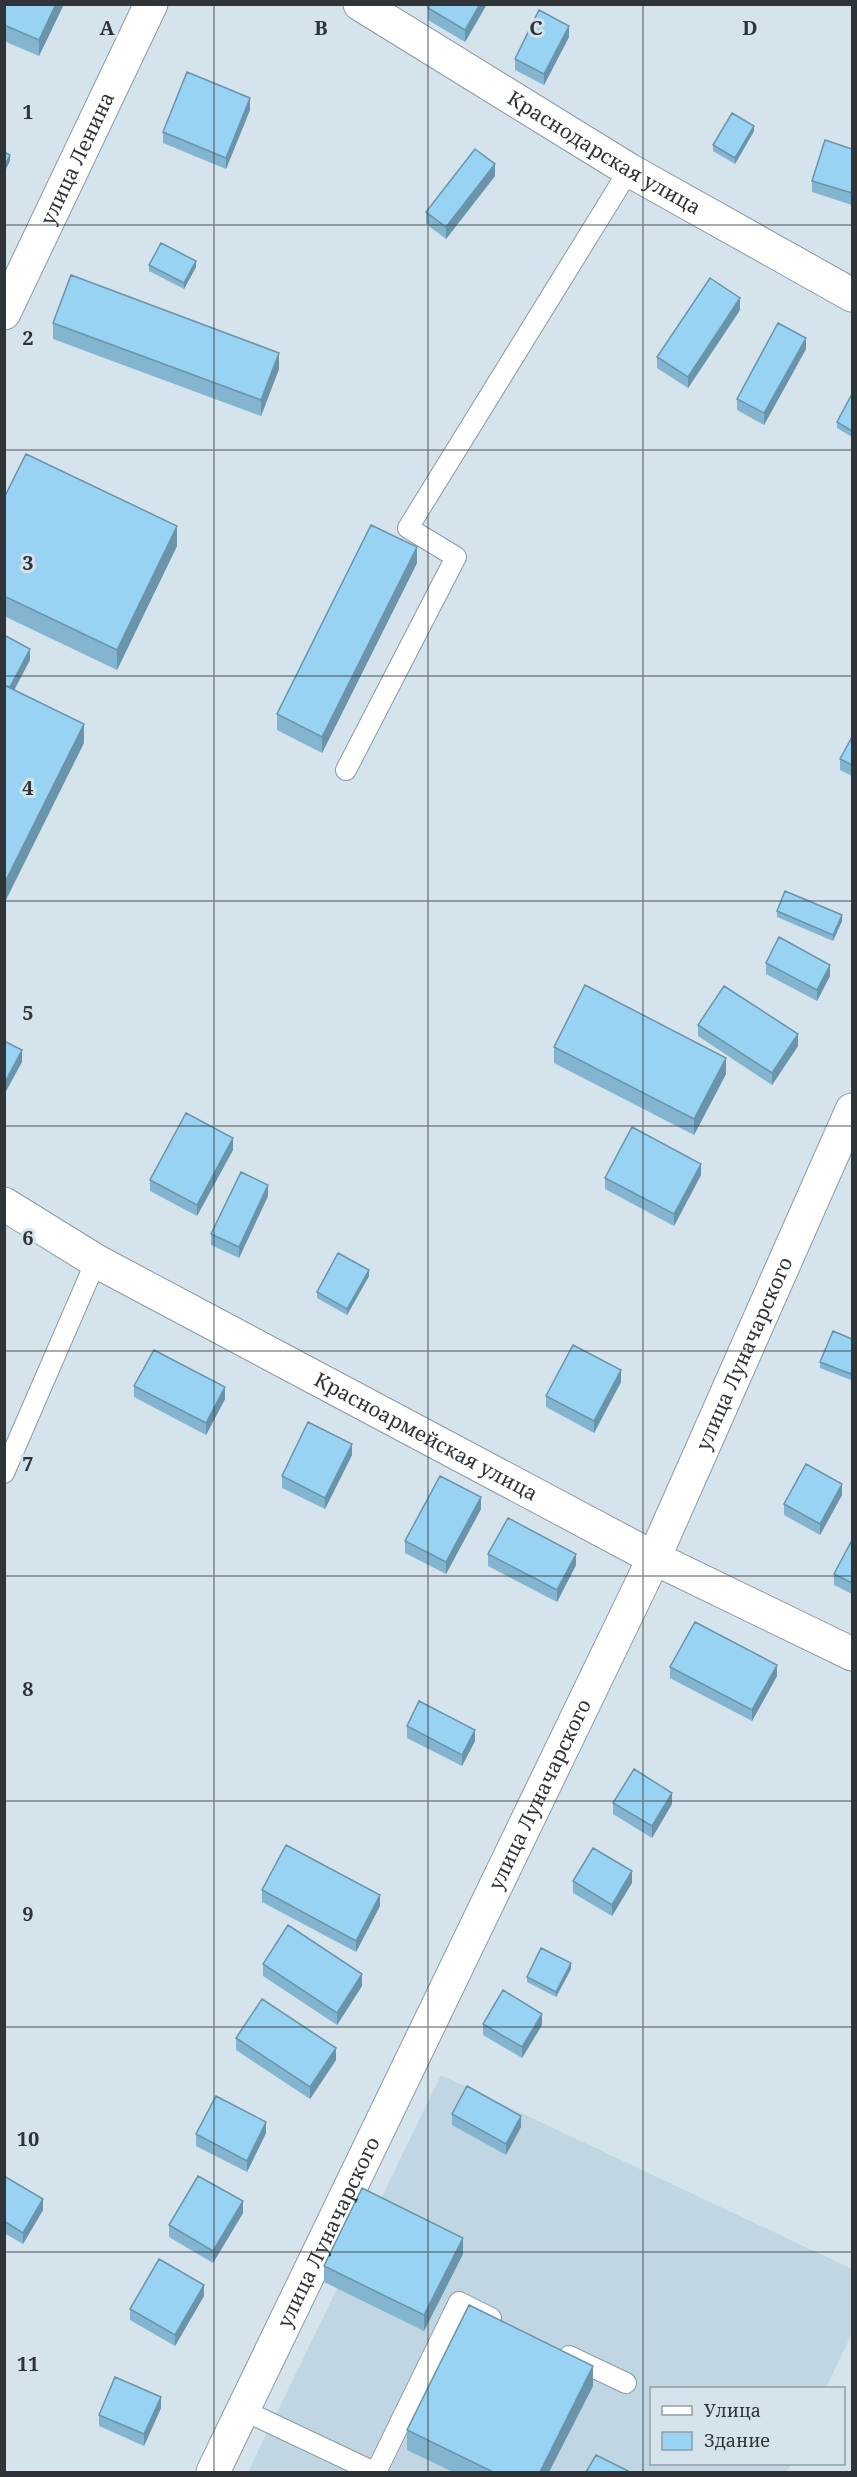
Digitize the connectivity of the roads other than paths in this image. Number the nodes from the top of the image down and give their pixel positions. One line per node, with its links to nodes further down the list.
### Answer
1 (151, 4): 5 (street, улица Ленина)
2 (360, 4): 3 (street, Краснодарская улица)
3 (629, 170): 4 (street, Краснодарская улица); 6 (lane)
4 (852, 295)
5 (4, 313)
6 (346, 770)
7 (852, 1110): 11 (street, улица Луначарского)
8 (4, 1204): 9 (street, Красноармейская улица)
9 (96, 1261): 10 (lane); 11 (street, Красноармейская улица)
10 (4, 1473)
11 (654, 1558): 12 (street, Красноармейская улица); 16 (street, улица Луначарского)
12 (852, 1654)
13 (511, 2328): 18 (lane)
14 (553, 2348): 15 (lane)
15 (626, 2383)
16 (243, 2410): 17 (street, улица Луначарского); 18 (lane)
17 (213, 2472)
18 (375, 2472)

